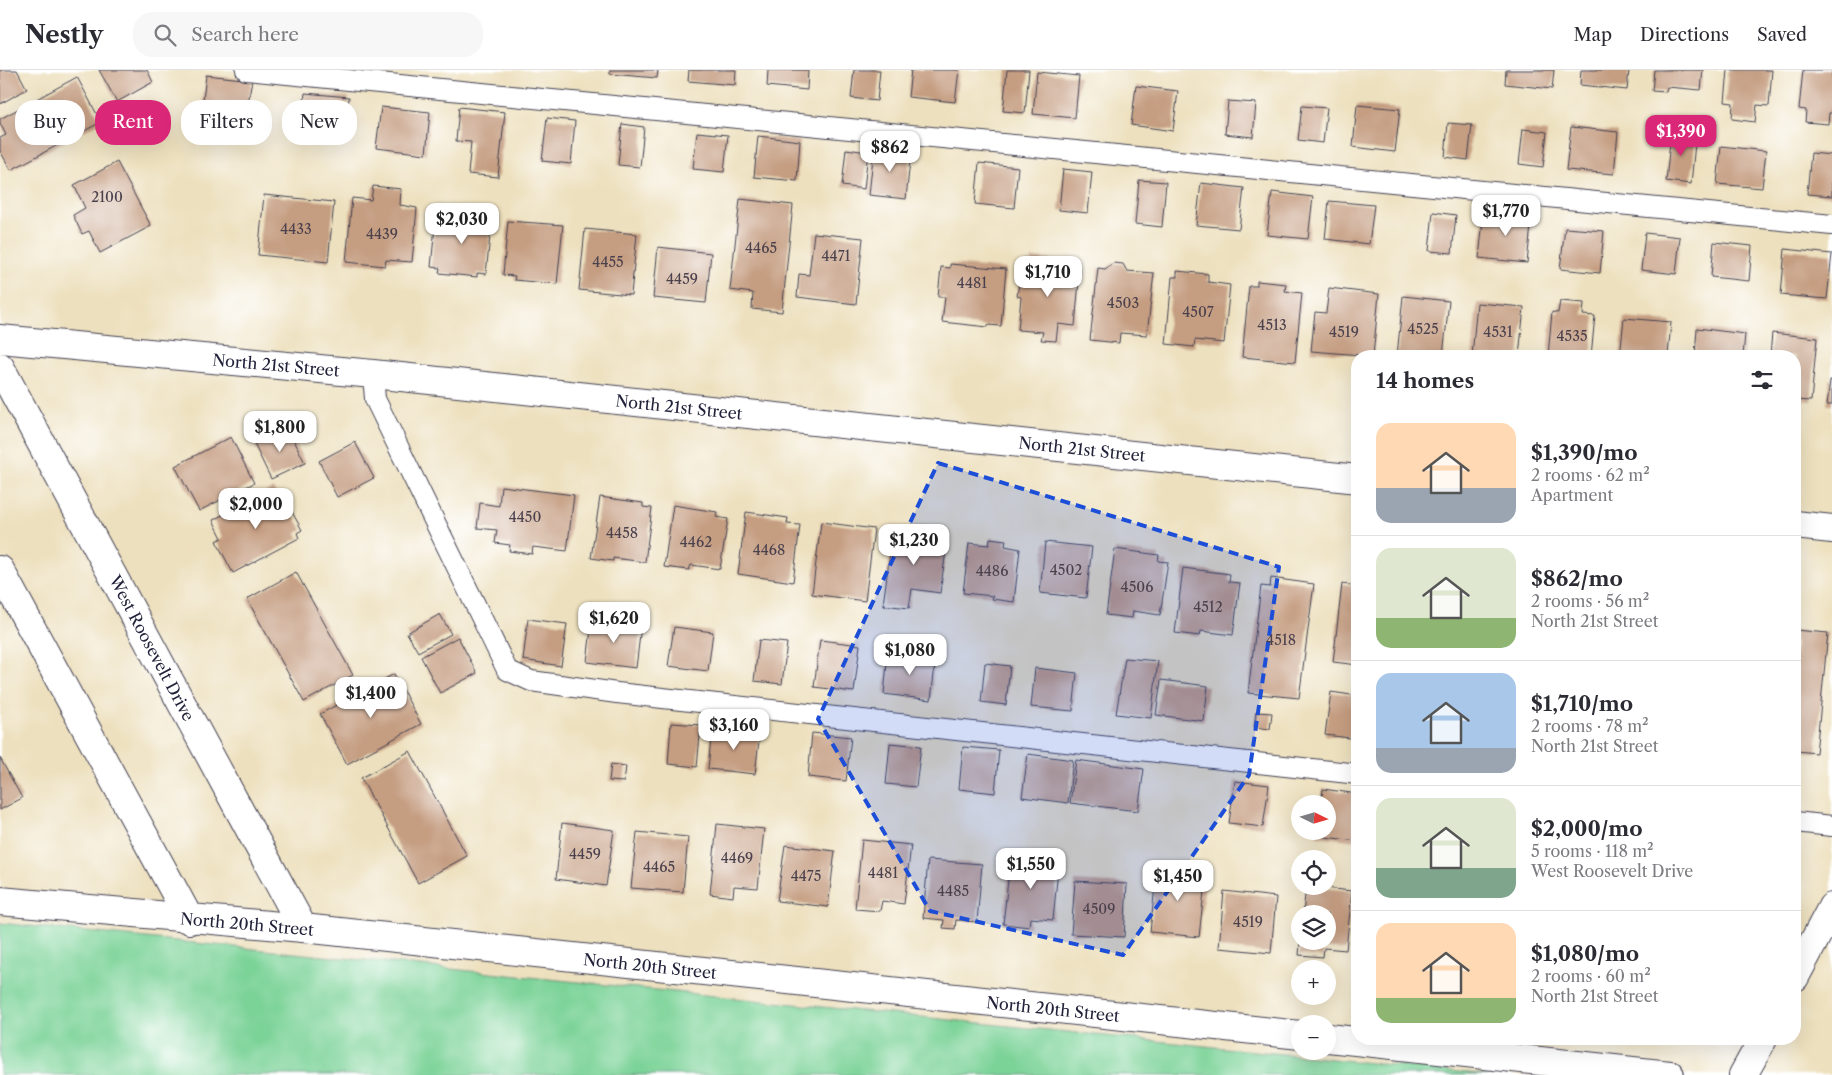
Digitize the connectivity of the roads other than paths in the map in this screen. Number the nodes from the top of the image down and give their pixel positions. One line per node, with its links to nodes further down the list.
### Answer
1 (246, 70): 2 (lane)
2 (1832, 224)
3 (0, 339): 5 (street, North 21st Street)
4 (0, 367): 16 (street, West Roosevelt Drive)
5 (374, 374): 6 (street, North 21st Street); 10 (lane)
6 (1351, 478)
7 (1801, 526): 8 (street)
8 (1832, 529)
9 (0, 570): 15 (street)
10 (1351, 773)
11 (1801, 823): 12 (lane)
12 (1832, 826)
13 (0, 901): 15 (street, North 20th Street)
14 (1832, 907): 17 (street)
15 (190, 920): 16 (street, North 20th Street)
16 (303, 928): 18 (street, North 20th Street)
17 (1801, 966)
18 (1291, 1034)
19 (1336, 1039): 20 (street)
20 (1351, 1040)
21 (1393, 1045): 23 (street)
22 (1760, 1045): 24 (street)
23 (1670, 1075)
24 (1744, 1075)

